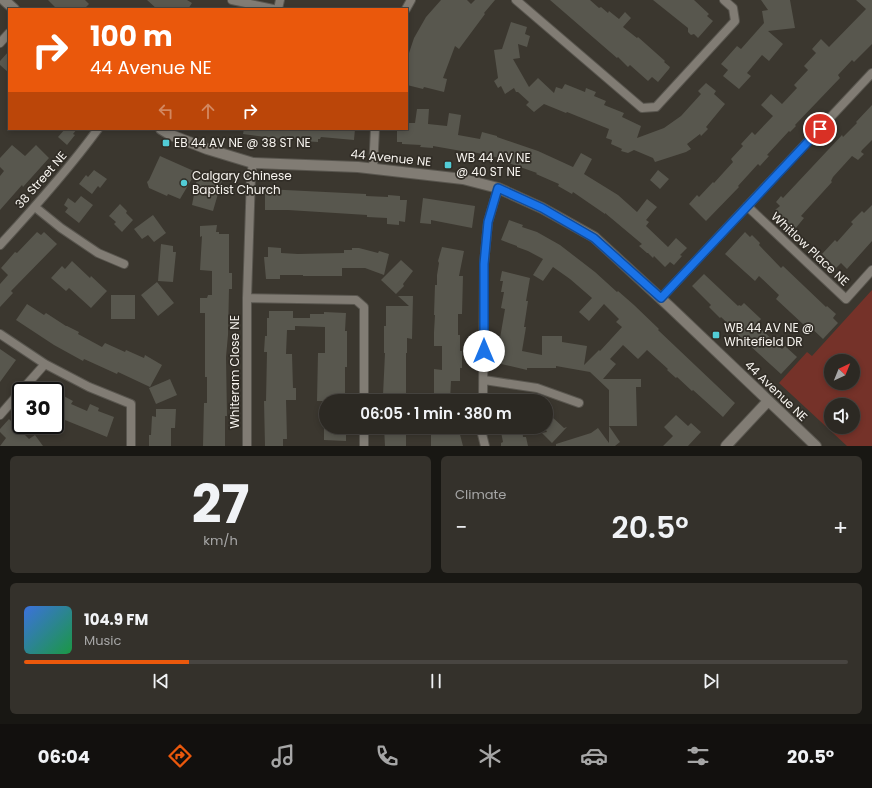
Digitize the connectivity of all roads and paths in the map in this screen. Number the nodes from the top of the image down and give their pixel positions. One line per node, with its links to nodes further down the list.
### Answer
1 (4, 0): 5 (street)
2 (232, 0): 6 (street)
3 (516, 0): 4 (street)
4 (724, 0)
5 (13, 8)
6 (268, 8)
7 (8, 34): 8 (street)
8 (0, 43)
9 (872, 73): 16 (street)
10 (97, 130): 17 (street, 38 Street NE)
11 (163, 130): 13 (street, 44 Avenue NE)
12 (375, 130): 14 (street)
13 (253, 163): 14 (street, 44 Avenue NE); 21 (street, Whiteram Close NE)
14 (373, 169): 15 (street, 44 Avenue NE)
15 (498, 188): 22 (street, 44 Avenue NE); 25 (street)
16 (747, 206): 20 (street, Whitlow Place NE); 22 (street)
17 (35, 207): 18 (street, 38 Street NE); 19 (street)
18 (0, 244)
19 (124, 264)
20 (872, 270)
21 (247, 298): 27 (street); 36 (street, Whiteram Close NE)
22 (661, 298): 30 (street, 44 Avenue NE)
23 (0, 334): 24 (street)
24 (45, 364): 26 (street); 35 (street)
25 (484, 380): 28 (street); 31 (street)
26 (29, 382)
27 (364, 394)
28 (483, 394)
29 (12, 401): 32 (street)
30 (768, 401): 39 (street); 40 (street, 44 Avenue NE)
31 (579, 403)
32 (0, 415)
33 (364, 434): 37 (street)
34 (482, 434): 38 (street)
35 (131, 446)
36 (247, 446)
37 (364, 446)
38 (485, 446)
39 (726, 446)
40 (816, 446)

